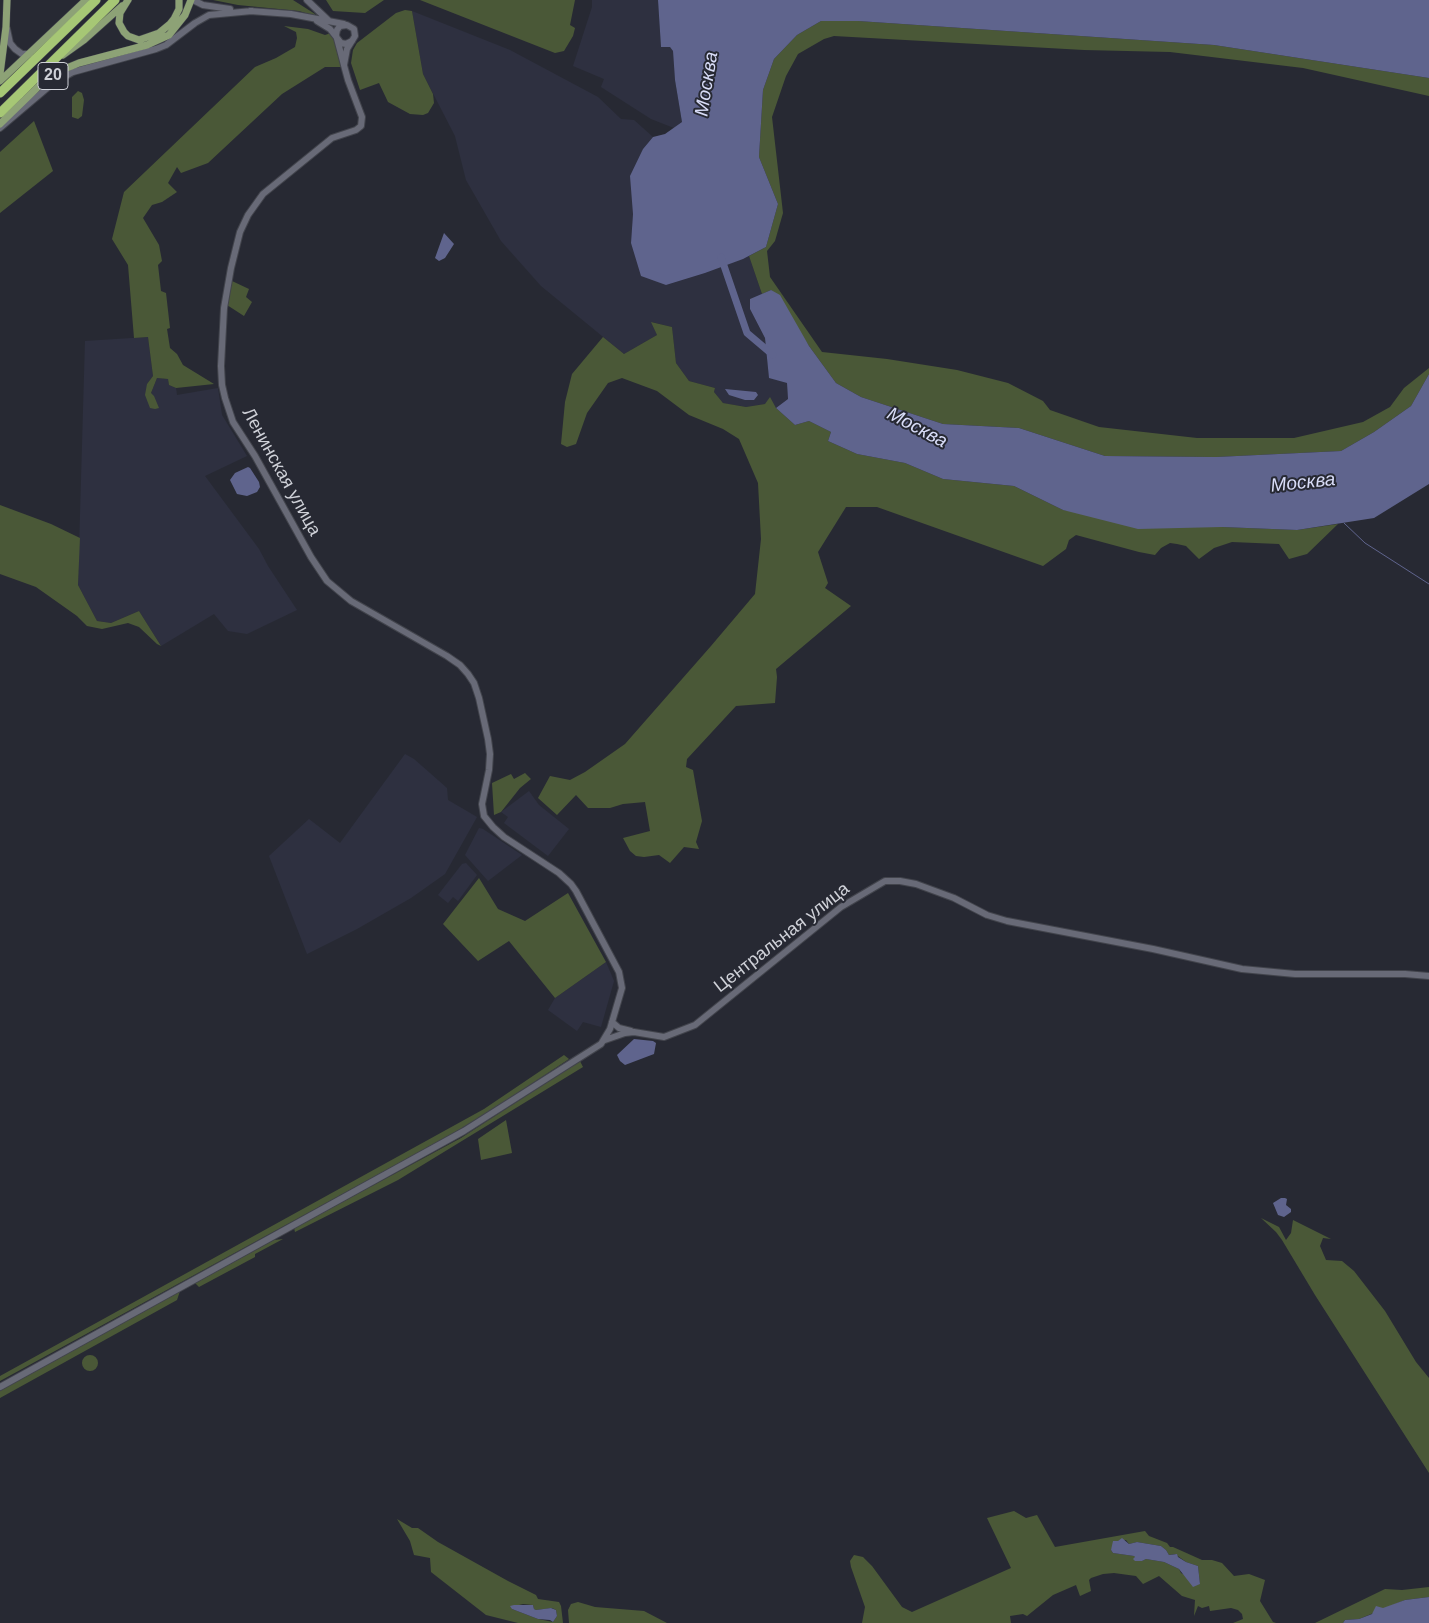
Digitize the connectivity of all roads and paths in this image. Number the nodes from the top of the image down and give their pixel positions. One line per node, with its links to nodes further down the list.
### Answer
1 (6, 0): 13 (main road)
2 (86, 0): 16 (main road)
3 (96, 0): 21 (highway)
4 (115, 0): 17 (highway)
5 (128, 0): 6 (main road); 17 (main road)
6 (179, 0)
7 (192, 0): 9 (street); 23 (main road, 20)
8 (307, 0): 11 (street)
9 (252, 11): 10 (street); 24 (street)
10 (306, 17): 11 (street); 14 (street)
11 (330, 22): 12 (street)
12 (348, 24): 14 (street); 15 (street)
13 (6, 27): 16 (street); 19 (main road)
14 (336, 38): 15 (street); 18 (street)
15 (353, 41): 18 (street)
16 (30, 54): 20 (main road)
17 (56, 58): 22 (highway)
18 (344, 65): 26 (street, Ленинская улица)
19 (0, 74)
20 (0, 81)
21 (0, 93)
22 (0, 113)
23 (0, 124)
24 (0, 128)
25 (1429, 976): 27 (street, Центральная улица)
26 (612, 1022): 27 (street); 28 (street)
27 (634, 1032): 28 (street, Центральная улица)
28 (605, 1040): 29 (street, Центральная улица)
29 (0, 1387)

